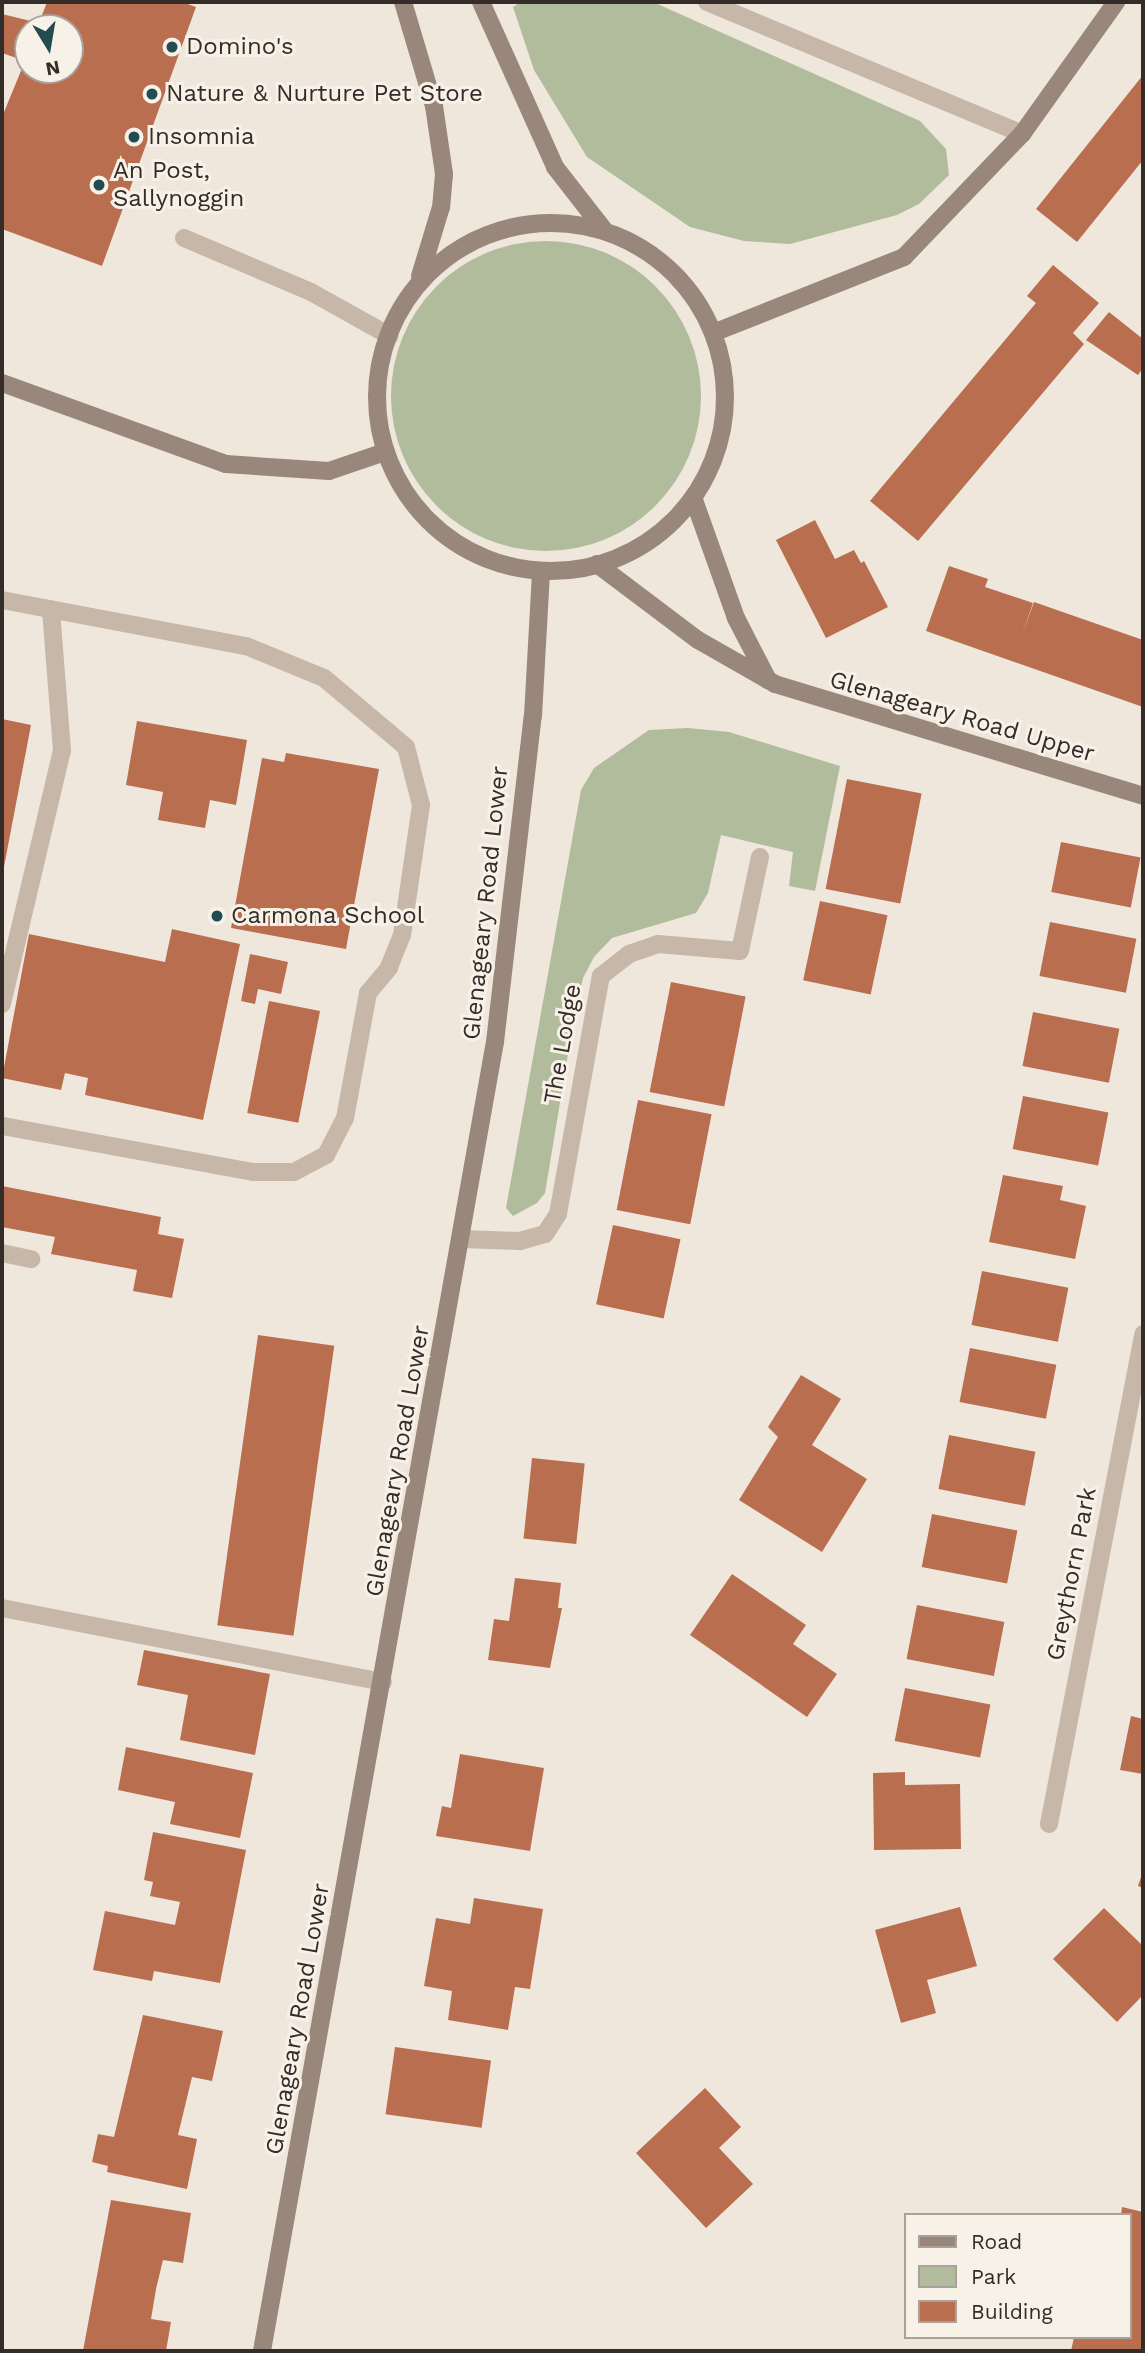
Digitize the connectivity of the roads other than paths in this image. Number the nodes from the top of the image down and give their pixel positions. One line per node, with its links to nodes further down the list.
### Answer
1 (403, 2): 8 (main road)
2 (481, 2): 6 (main road)
3 (707, 2): 5 (street)
4 (1116, 2): 5 (main road)
5 (1022, 134): 9 (main road)
6 (604, 230): 8 (main road); 9 (main road)
7 (184, 238): 10 (street)
8 (420, 276): 10 (main road)
9 (713, 333): 13 (main road)
10 (390, 335): 12 (main road)
11 (2, 383): 12 (main road)
12 (385, 452): 15 (main road)
13 (694, 500): 14 (main road); 18 (main road)
14 (597, 564): 15 (main road); 18 (main road, Glenageary Road Upper)
15 (541, 574): 23 (main road, Glenageary Road Lower)
16 (2, 600): 17 (street)
17 (51, 609): 21 (street); 22 (street)
18 (768, 680): 19 (main road, Glenageary Road Upper)
19 (1143, 796)
20 (760, 857): 23 (street, The Lodge)
21 (2, 1004)
22 (2, 1126)
23 (462, 1239): 28 (main road, Glenageary Road Lower)
24 (2, 1253): 25 (street)
25 (31, 1259)
26 (1143, 1334): 29 (street, Greythorn Park)
27 (2, 1608): 28 (street)
28 (383, 1682): 30 (main road, Glenageary Road Lower)
29 (1049, 1824)
30 (262, 2351)

